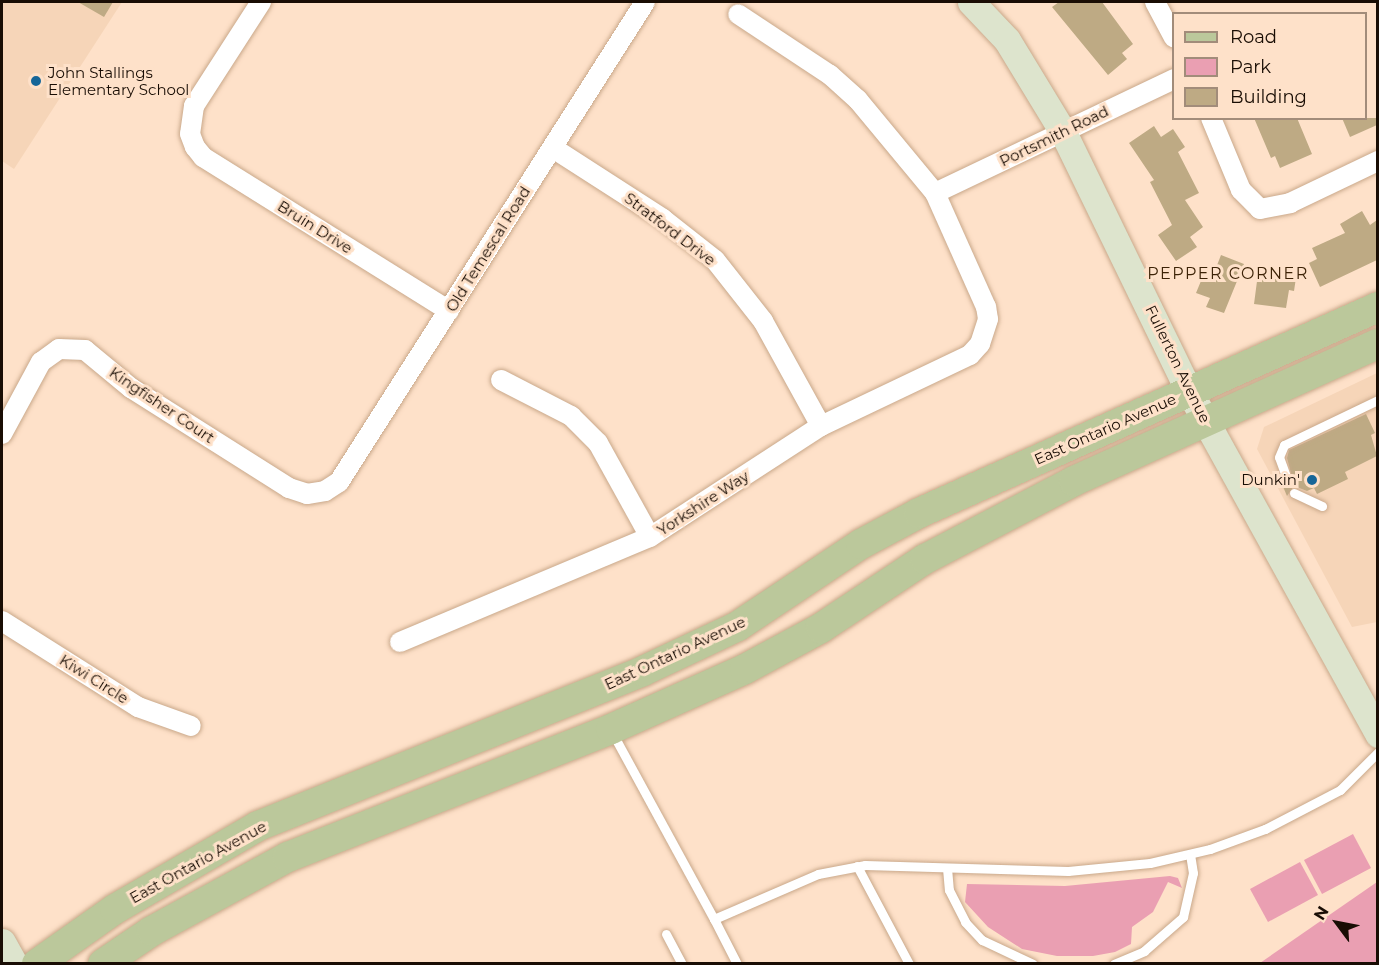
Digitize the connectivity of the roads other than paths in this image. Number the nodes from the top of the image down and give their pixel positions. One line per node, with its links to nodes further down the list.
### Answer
1 (261, 2): 14 (street, Bruin Drive)
2 (645, 2): 10 (street, Old Temescal Road)
3 (971, 2): 9 (main road, Fullerton Avenue)
4 (1155, 2): 6 (street)
5 (738, 14): 12 (street)
6 (1172, 35)
7 (1172, 79): 9 (street, Portsmith Road)
8 (1212, 120): 11 (street)
9 (1063, 132): 12 (street, Portsmith Road); 17 (main road, Fullerton Avenue)
10 (553, 148): 14 (street, Old Temescal Road); 20 (street, Stratford Drive)
11 (1377, 161)
12 (935, 193): 20 (street, Yorkshire Way)
13 (1377, 307): 17 (main road, East Ontario Avenue)
14 (449, 311): 23 (street, Old Temescal Road)
15 (1377, 344): 19 (main road)
16 (501, 380): 26 (street)
17 (1189, 391): 19 (main road, Fullerton Avenue); 40 (main road, East Ontario Avenue)
18 (1377, 400): 22 (lane)
19 (1206, 422): 30 (main road, Fullerton Avenue); 31 (main road)
20 (821, 426): 26 (street, Yorkshire Way)
21 (2, 434): 23 (street, Kingfisher Court)
22 (1287, 479)
23 (325, 491)
24 (1294, 492): 25 (lane)
25 (1322, 506)
26 (650, 537): 28 (street, Yorkshire Way)
27 (2, 621): 29 (street, Kiwi Circle)
28 (400, 642)
29 (191, 726)
30 (1377, 734)
31 (614, 737): 36 (lane); 41 (main road)
32 (1377, 752): 33 (lane)
33 (1190, 854): 35 (lane); 46 (lane)
34 (857, 866): 35 (lane); 36 (lane); 44 (lane)
35 (947, 868): 45 (lane)
36 (714, 919): 43 (lane)
37 (666, 934): 42 (lane)
38 (2, 942): 39 (main road)
39 (14, 963)
40 (37, 963)
41 (103, 963)
42 (682, 963)
43 (737, 963)
44 (909, 963)
45 (1033, 963)
46 (1115, 963)

